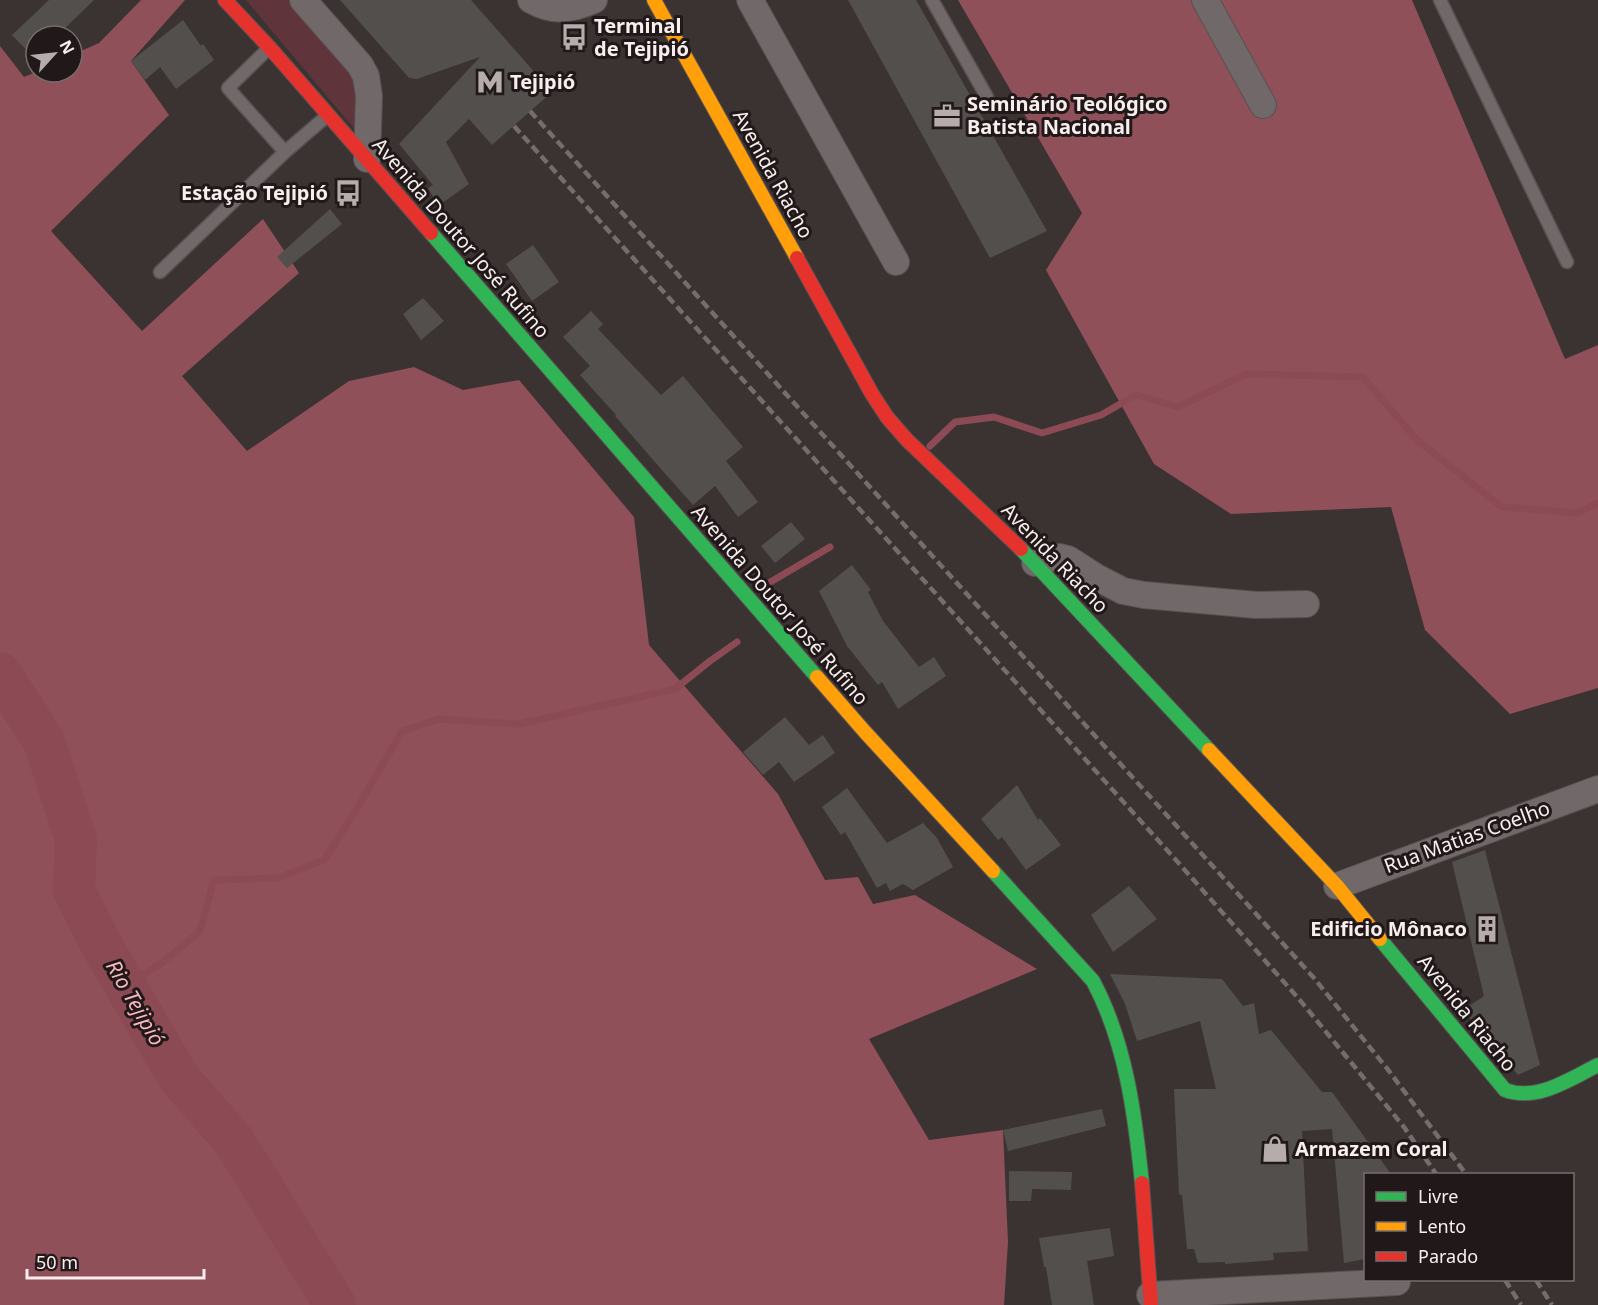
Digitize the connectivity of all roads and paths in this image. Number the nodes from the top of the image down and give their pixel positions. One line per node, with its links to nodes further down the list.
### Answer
1 (225, 0): 10 (main road, Avenida Doutor José Rufino)
2 (303, 0): 15 (street)
3 (531, 0): 4 (street)
4 (591, 0)
5 (654, 0): 19 (main road, Avenida Riacho)
6 (750, 0): 16 (street)
7 (932, 0): 11 (lane)
8 (1205, 0): 12 (street)
9 (1440, 0): 17 (lane)
10 (270, 48): 13 (main road, Avenida Doutor José Rufino); 14 (lane)
11 (987, 96)
12 (1263, 105)
13 (328, 115): 14 (lane); 15 (main road, Avenida Doutor José Rufino)
14 (285, 152): 18 (lane)
15 (367, 159): 25 (main road, Avenida Doutor José Rufino)
16 (896, 262)
17 (1567, 262)
18 (160, 272)
19 (1035, 563): 20 (street); 22 (main road, Avenida Riacho)
20 (1306, 603)
21 (1598, 789): 22 (street, Rua Matias Coelho)
22 (1337, 886): 23 (main road, Avenida Riacho)
23 (1598, 1065)
24 (1398, 1282): 25 (street)
25 (1150, 1300)

